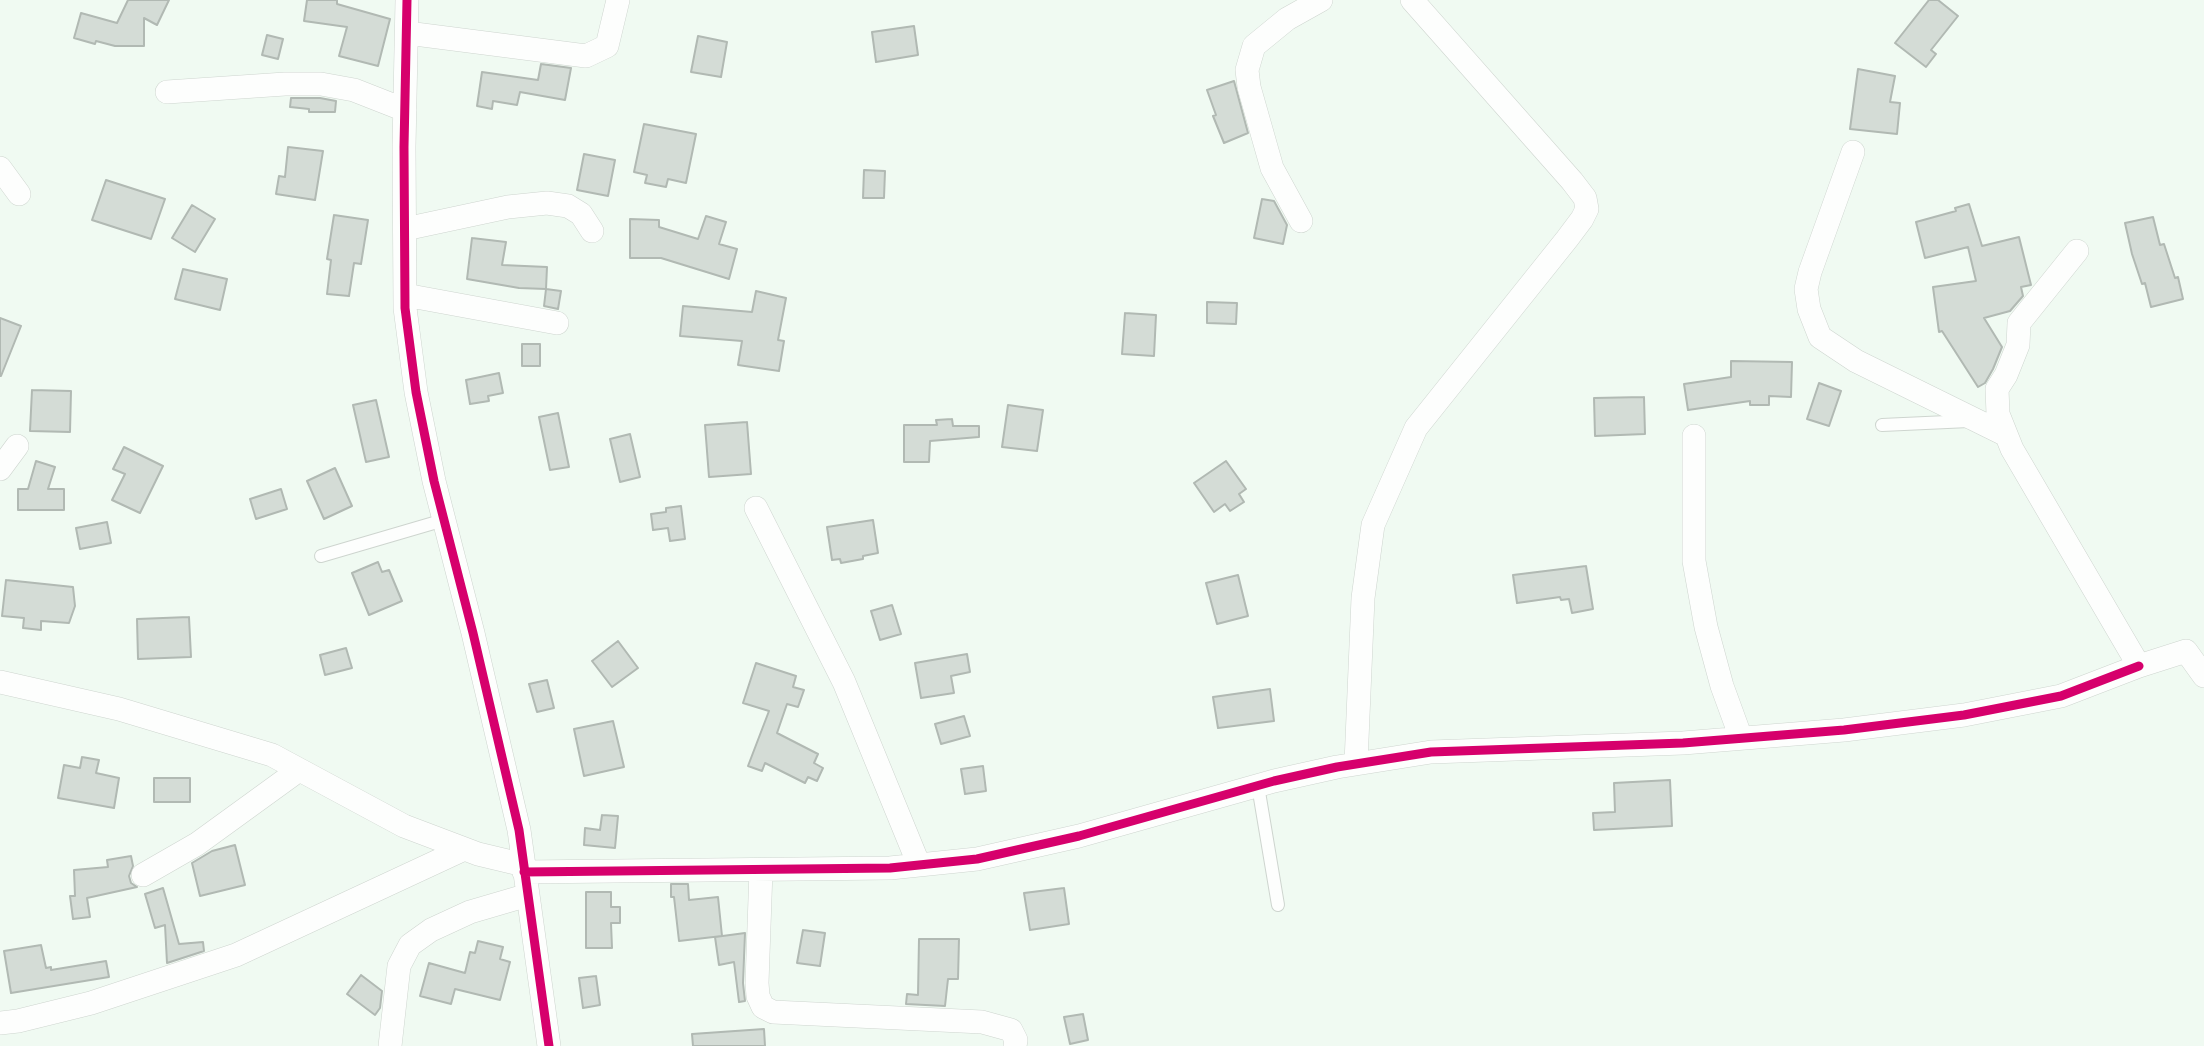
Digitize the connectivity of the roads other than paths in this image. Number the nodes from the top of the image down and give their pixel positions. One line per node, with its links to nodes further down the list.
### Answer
1 (407, 0): 5 (street)
2 (618, 0): 5 (street)
3 (1321, 0): 11 (street)
4 (1412, 0): 31 (street)
5 (407, 33): 7 (street)
6 (167, 92): 7 (street)
7 (405, 110): 12 (street)
8 (1853, 152): 17 (street)
9 (0, 168): 10 (street)
10 (19, 194)
11 (1301, 221)
12 (405, 229): 13 (street); 15 (street)
13 (592, 231)
14 (2077, 251): 19 (street)
15 (405, 295): 16 (street); 24 (street)
16 (557, 323)
17 (1979, 421): 18 (lane); 19 (street)
18 (1882, 425)
19 (2004, 434): 27 (street)
20 (1694, 436): 30 (street)
21 (17, 446): 22 (street)
22 (0, 469)
23 (756, 508): 35 (street)
24 (444, 520): 25 (lane); 38 (street)
25 (321, 556)
26 (2195, 645): 27 (street); 28 (street)
27 (2139, 666): 30 (street)
28 (2204, 676)
29 (0, 682): 32 (street)
30 (1741, 738): 31 (street)
31 (1356, 764): 33 (street)
32 (299, 770): 34 (street); 37 (street)
33 (1258, 786): 35 (street); 39 (lane)
34 (464, 849): 38 (street); 40 (street)
35 (919, 865): 36 (street)
36 (761, 870): 38 (street); 43 (street)
37 (143, 875)
38 (525, 877): 41 (street); 42 (street)
39 (1278, 905)
40 (0, 1023)
41 (390, 1046)
42 (549, 1046)
43 (1015, 1046)

